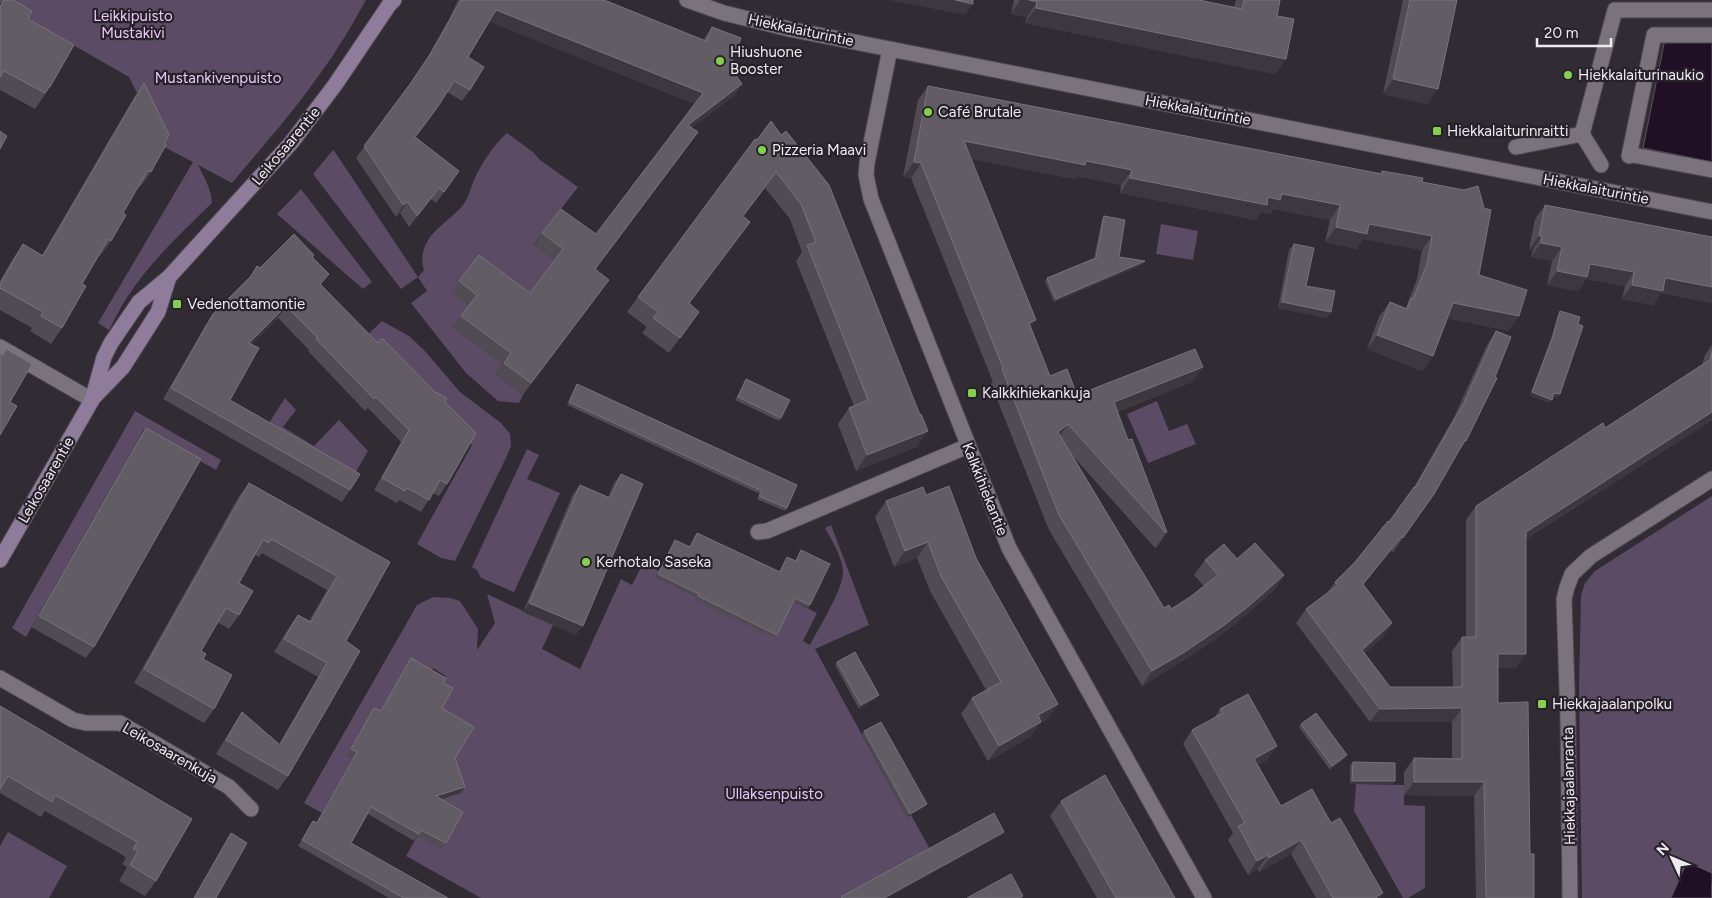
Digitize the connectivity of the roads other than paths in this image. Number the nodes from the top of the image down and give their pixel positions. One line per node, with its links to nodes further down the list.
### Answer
1 (687, 0): 6 (street, Hiekkalaiturintie)
2 (391, 2): 12 (street, Leikosaarentie)
3 (1614, 5): 4 (street); 7 (street)
4 (1712, 10)
5 (1712, 35): 10 (street)
6 (890, 49): 11 (street, Hiekkalaiturintie); 15 (street, Kalkkihiekantie)
7 (1582, 134): 8 (street); 9 (street)
8 (1516, 147)
9 (1602, 165)
10 (1712, 170)
11 (1712, 212)
12 (169, 277): 14 (street, Leikosaarentie); 14 (street, Leikosaarentie)
13 (0, 347): 14 (street)
14 (92, 400): 18 (street, Leikosaarentie)
15 (968, 446): 17 (street); 21 (street, Kalkkihiekantie)
16 (1712, 479): 22 (street, Hiekkajaalanranta)
17 (758, 532)
18 (0, 560)
19 (0, 678): 20 (street, Leikosaarenkuja)
20 (251, 809)
21 (1204, 898)
22 (1570, 898)

